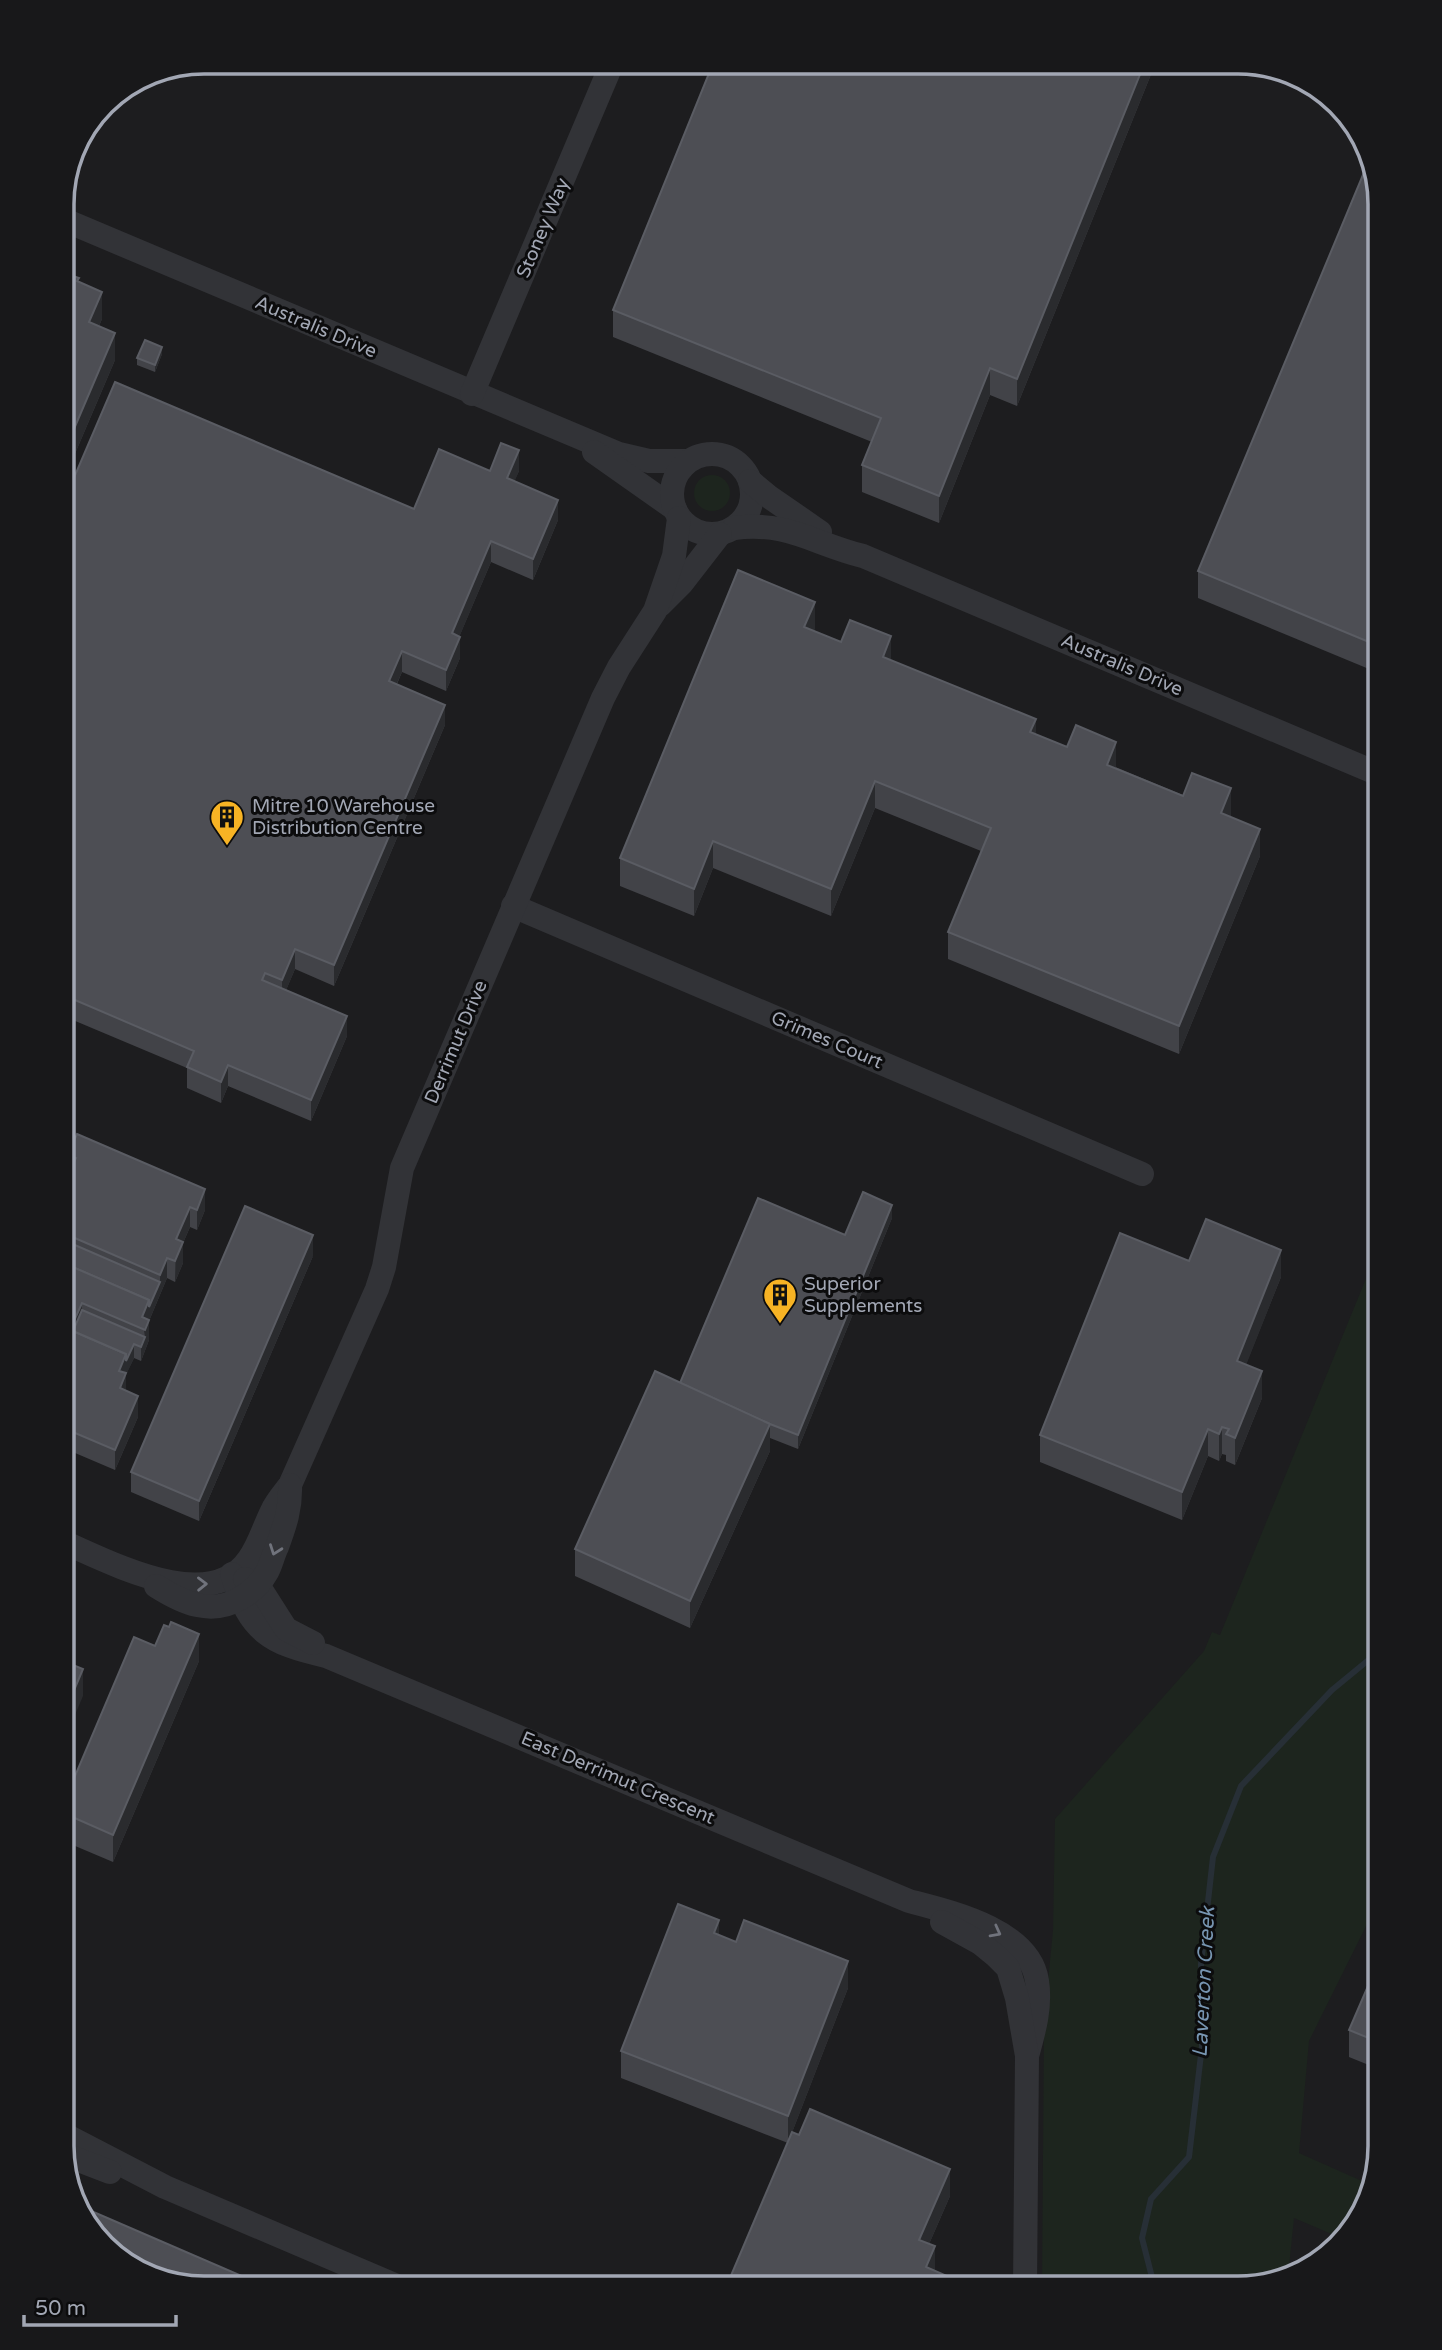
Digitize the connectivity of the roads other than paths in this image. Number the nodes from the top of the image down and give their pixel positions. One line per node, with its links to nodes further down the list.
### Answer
1 (608, 74): 3 (street, Stoney Way)
2 (74, 224): 3 (street, Australis Drive)
3 (472, 394): 4 (street, Australis Drive)
4 (571, 434): 5 (street, Australis Drive); 7 (street, Australis Drive)
5 (688, 461): 6 (street); 7 (street)
6 (750, 481): 8 (street); 9 (street, Australis Drive)
7 (677, 514): 8 (street); 10 (street, Derrimut Drive)
8 (727, 531): 9 (street, Australis Drive); 10 (street, Derrimut Drive)
9 (863, 556): 11 (street, Australis Drive)
10 (655, 611): 12 (street, Derrimut Drive)
11 (1368, 770)
12 (513, 906): 13 (street, Grimes Court); 14 (street, Derrimut Drive)
13 (1142, 1174)
14 (290, 1485): 17 (street, Derrimut Drive); 18 (street, Derrimut Drive, one-way to 18)
15 (74, 1547): 16 (street, Derrimut Drive)
16 (135, 1573): 17 (street, Derrimut Drive, one-way to 17); 18 (street, Derrimut Drive)
17 (232, 1574): 18 (street, East Derrimut Crescent)
18 (249, 1592): 23 (street, East Derrimut Crescent)
19 (74, 2140): 21 (street)
20 (75, 2158): 21 (street)
21 (165, 2187): 22 (street)
22 (376, 2276)
23 (1025, 2276)

